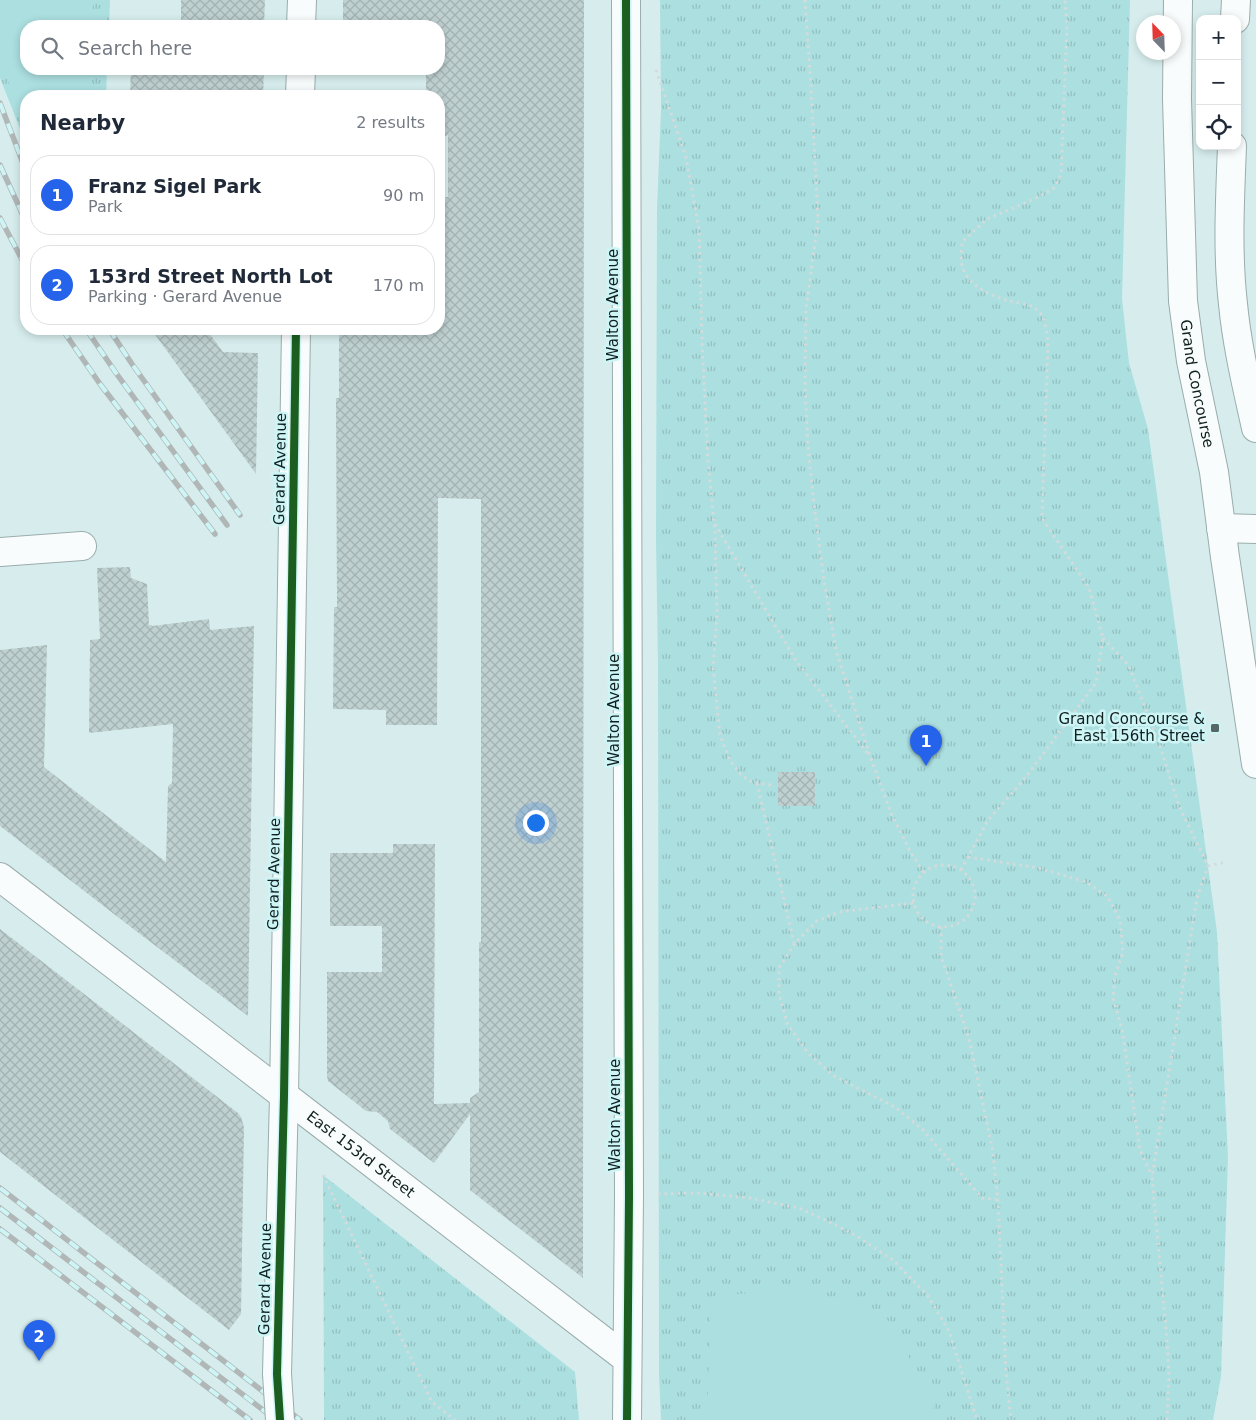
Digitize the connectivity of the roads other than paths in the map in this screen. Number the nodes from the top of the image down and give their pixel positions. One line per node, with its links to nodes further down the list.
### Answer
1 (302, 0): 6 (street)
2 (626, 0): 19 (street, Walton Avenue)
3 (1178, 0): 12 (street, Grand Concourse)
4 (1236, 0): 5 (street)
5 (1235, 15)
6 (302, 20)
7 (301, 75): 8 (street)
8 (300, 90)
9 (1232, 150): 11 (street)
10 (296, 335): 18 (street, Gerard Avenue)
11 (1256, 428)
12 (1221, 528): 13 (street); 16 (street, Grand Concourse)
13 (1256, 529)
14 (82, 546): 15 (street)
15 (0, 552)
16 (1256, 764)
17 (0, 877): 18 (street, East 153rd Street)
18 (284, 1096): 19 (street, East 153rd Street); 20 (street, Gerard Avenue, bridge)
19 (627, 1359): 21 (street, Walton Avenue)
20 (280, 1420)
21 (627, 1420)

